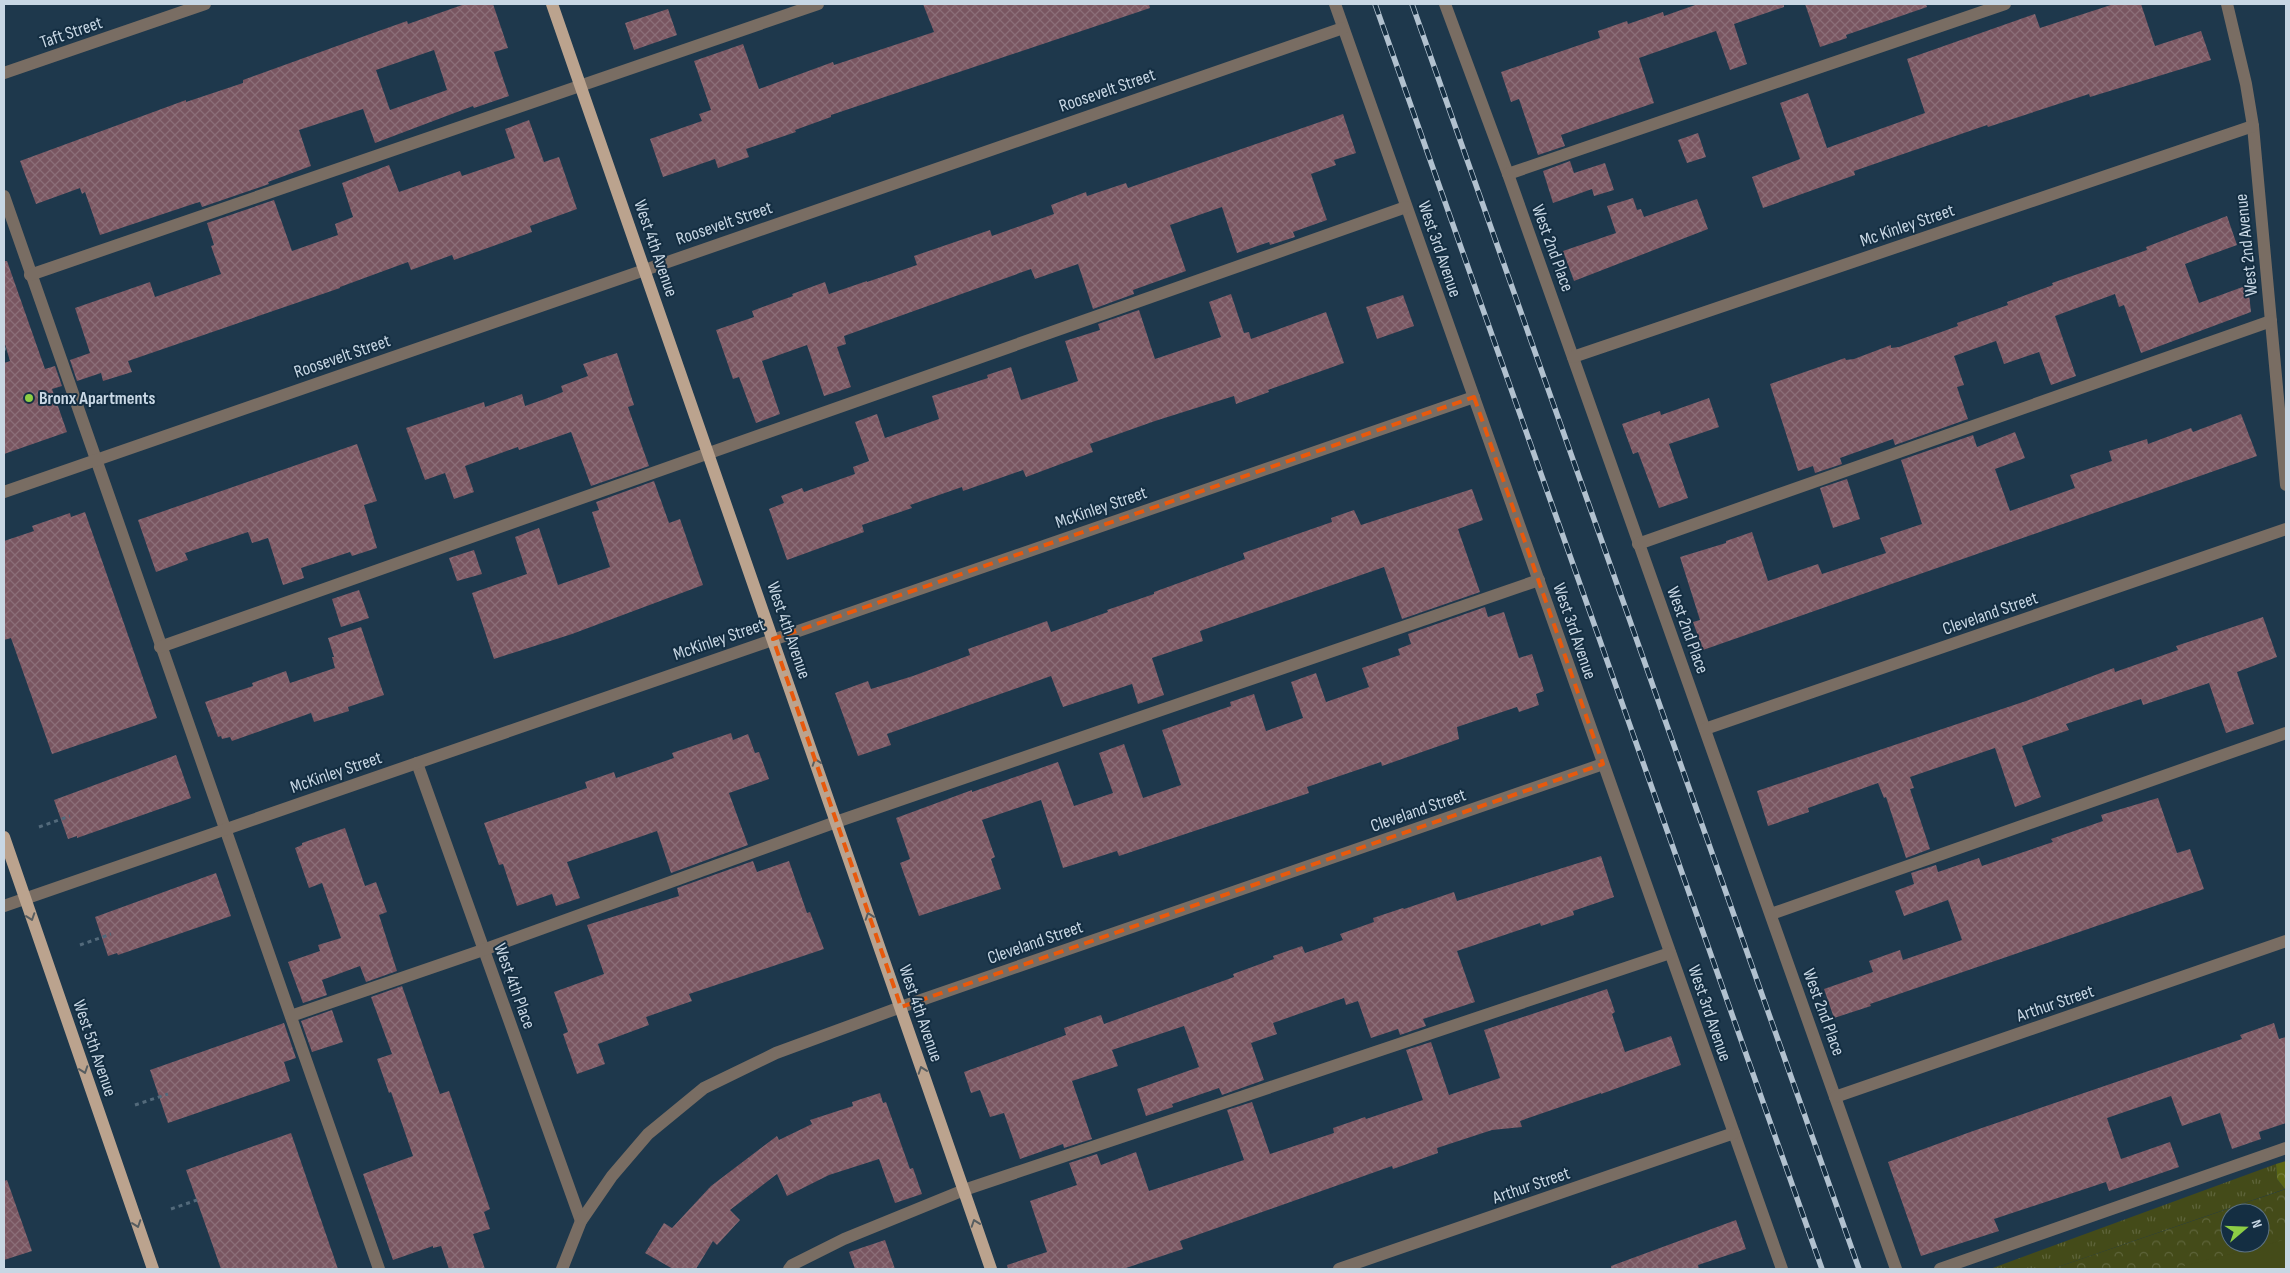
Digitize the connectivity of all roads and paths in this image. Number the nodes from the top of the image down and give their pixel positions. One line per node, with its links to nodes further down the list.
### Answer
1 (205, 4): 9 (street, Taft Street)
2 (552, 4): 10 (main road, West 4th Avenue)
3 (818, 4): 10 (street)
4 (1335, 4): 8 (street, West 3rd Avenue)
5 (1445, 4): 12 (street, West 2nd Place)
6 (2004, 4): 12 (street)
7 (2227, 4): 11 (street, West 2nd Avenue)
8 (1343, 28): 14 (street, West 3rd Avenue); 15 (street, Roosevelt Street)
9 (4, 73)
10 (580, 85): 15 (main road, West 4th Avenue); 16 (street)
11 (2252, 126): 17 (street, West 2nd Avenue); 18 (street, Mc Kinley Street)
12 (1508, 174): 18 (street, West 2nd Place)
13 (4, 196): 16 (street)
14 (1406, 206): 19 (street, West 3rd Avenue); 20 (street)
15 (646, 269): 20 (main road, West 4th Avenue); 21 (street, Roosevelt Street)
16 (30, 275): 21 (street)
17 (2271, 321): 22 (street, West 2nd Avenue); 25 (street)
18 (1573, 357): 25 (street, West 2nd Place)
19 (1474, 397): 26 (street, West 3rd Avenue); 27 (street, McKinley Street)
20 (708, 454): 27 (main road, West 4th Avenue); 28 (street)
21 (96, 461): 23 (street, Roosevelt Street); 28 (street)
22 (2286, 485)
23 (4, 492)
24 (2286, 529): 29 (street, Cleveland Street)
25 (1638, 544): 29 (street, West 2nd Place)
26 (1539, 580): 32 (street, West 3rd Avenue); 34 (street)
27 (774, 639): 31 (street, McKinley Street); 34 (main road, West 4th Avenue, one-way to 27)
28 (160, 647): 36 (street)
29 (1705, 729): 40 (street, West 2nd Place)
30 (2286, 733): 40 (street)
31 (416, 763): 36 (street, McKinley Street); 44 (street, West 4th Place)
32 (1603, 764): 45 (street, West 3rd Avenue); 46 (street, Cleveland Street)
33 (70, 816): 35 (path)
34 (836, 822): 44 (street); 46 (main road, West 4th Avenue, one-way to 34)
35 (39, 827)
36 (226, 829): 38 (street, McKinley Street); 47 (street)
37 (4, 837): 38 (main road, West 5th Avenue)
38 (25, 898): 39 (street, McKinley Street); 57 (main road, West 5th Avenue, one-way to 57)
39 (4, 906)
40 (1771, 914): 49 (street, West 2nd Place)
41 (111, 934): 43 (path)
42 (2286, 942): 49 (street, Arthur Street)
43 (80, 945)
44 (483, 950): 47 (street); 56 (street, West 4th Place)
45 (1670, 953): 51 (street, West 3rd Avenue); 53 (street)
46 (901, 1007): 53 (main road, West 4th Avenue, one-way to 46); 56 (street, Cleveland Street)
47 (291, 1016): 58 (street)
48 (168, 1094): 50 (path)
49 (1835, 1097): 64 (street, West 2nd Place)
50 (135, 1105)
51 (1734, 1133): 62 (street, Arthur Street); 63 (street, West 3rd Avenue)
52 (2286, 1148): 65 (street)
53 (964, 1190): 60 (street); 61 (main road, West 4th Avenue, one-way to 53)
54 (197, 1200): 55 (path)
55 (171, 1209)
56 (581, 1221): 59 (street, Cleveland Street)
57 (153, 1269)
58 (379, 1269)
59 (562, 1269)
60 (789, 1269)
61 (991, 1269)
62 (1339, 1269)
63 (1782, 1269)
64 (1896, 1269)
65 (1940, 1269)

